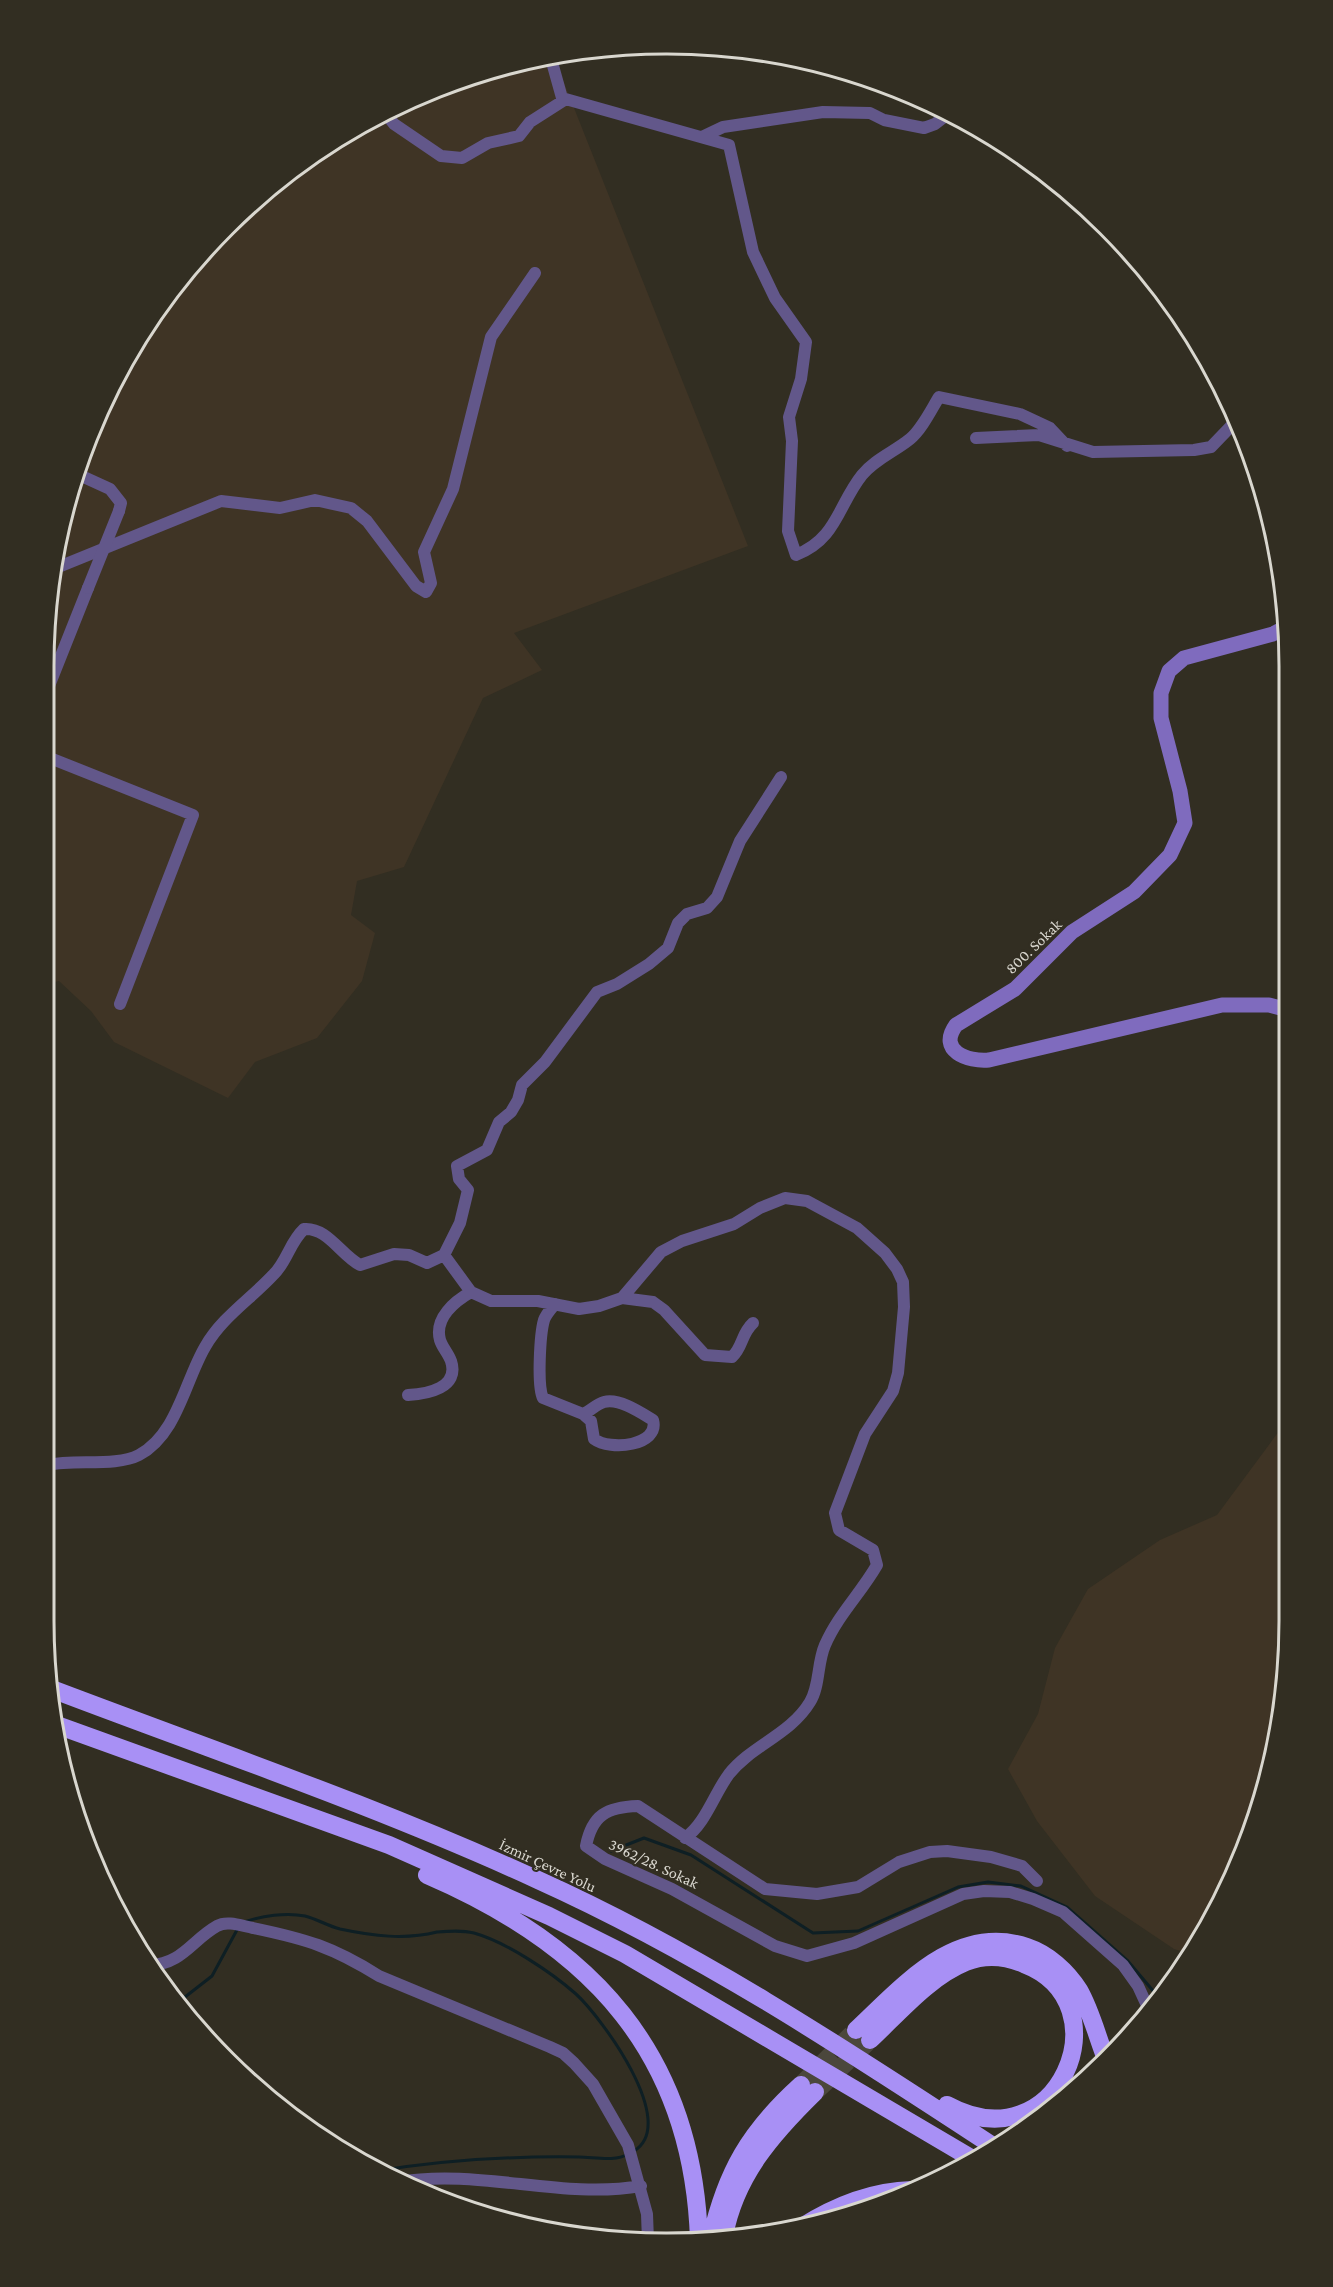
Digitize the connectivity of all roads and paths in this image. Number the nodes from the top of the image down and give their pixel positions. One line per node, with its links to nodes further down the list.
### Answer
1 (553, 65): 2 (street)
2 (566, 99): 4 (street); 5 (street)
3 (940, 119): 5 (street)
4 (390, 120)
5 (702, 137): 9 (street)
6 (535, 273): 11 (street)
7 (1230, 427): 9 (street)
8 (976, 438): 9 (street)
9 (1067, 446)
10 (85, 478): 13 (street, bridge)
11 (63, 565)
12 (1278, 631): 17 (main road, 800. Sokak)
13 (54, 673)
14 (54, 760): 16 (street)
15 (781, 777): 18 (street)
16 (120, 1004)
17 (1279, 1008)
18 (444, 1256): 19 (street); 25 (street)
19 (471, 1292): 21 (street); 23 (street)
20 (622, 1298): 21 (street); 22 (street); 29 (street)
21 (555, 1304): 24 (street)
22 (753, 1323)
23 (408, 1395)
24 (583, 1414): 24 (street)
25 (54, 1464)
26 (58, 1691): 33 (highway, İzmir Çevre Yolu)
27 (64, 1728): 28 (highway)
28 (236, 1790): 36 (highway); 43 (highway)
29 (686, 1838): 30 (street, 3962/28. Sokak); 32 (street, 3962/28. Sokak)
30 (1037, 1881)
31 (158, 1963): 38 (street)
32 (1145, 2001)
33 (839, 2044): 34 (highway); 35 (highway, İzmir Çevre Yolu)
34 (1103, 2051)
35 (987, 2142)
36 (966, 2155)
37 (419, 2180): 38 (street)
38 (641, 2186): 44 (street)
39 (876, 2195): 40 (highway)
40 (833, 2209)
41 (725, 2230): 42 (highway)
42 (713, 2231)
43 (698, 2232)
44 (648, 2233)

